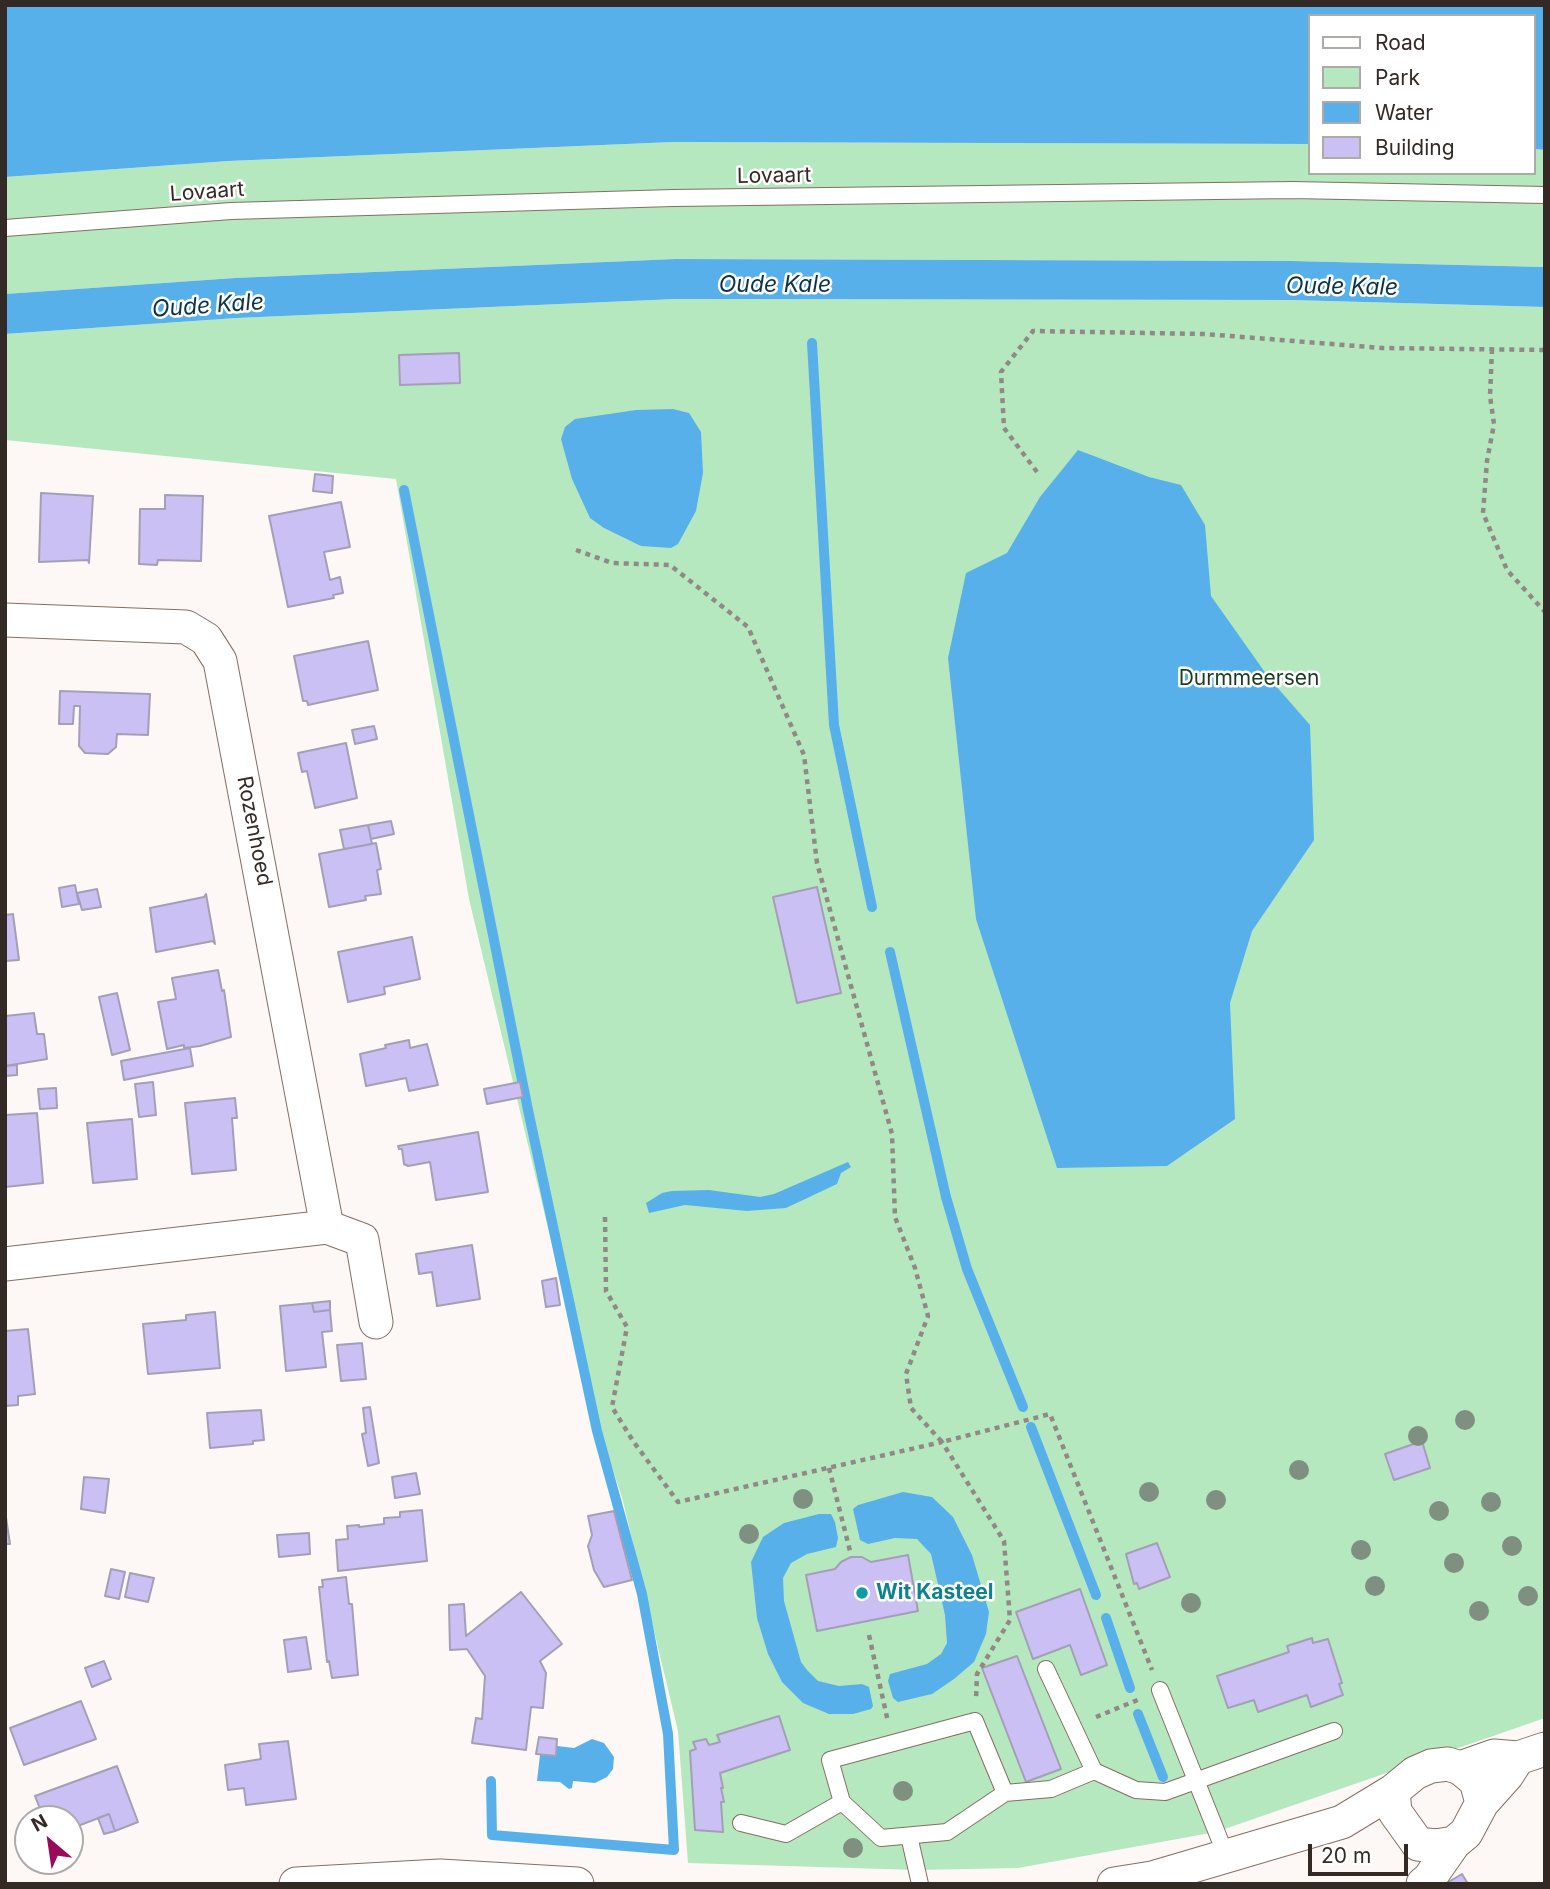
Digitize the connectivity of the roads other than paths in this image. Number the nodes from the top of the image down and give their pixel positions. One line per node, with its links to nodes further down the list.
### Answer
1 (1545, 195): 2 (lane, Lovaart)
2 (5, 228)
3 (5, 620): 4 (street, Rozenhoed)
4 (327, 1227): 5 (street); 6 (street)
5 (5, 1264)
6 (376, 1322)
7 (1046, 1669): 12 (lane)
8 (1160, 1690): 13 (lane)
9 (1334, 1731): 13 (lane)
10 (1531, 1753): 11 (street); 16 (street)
11 (1460, 1768): 16 (street); 17 (street)
12 (1094, 1771): 13 (lane); 14 (lane)
13 (1196, 1781): 21 (lane)
14 (1005, 1793): 15 (lane); 19 (lane)
15 (842, 1802): 18 (lane); 19 (lane)
16 (1482, 1803): 20 (street)
17 (1404, 1819): 20 (street); 21 (street); 26 (street)
18 (741, 1822)
19 (909, 1836): 24 (lane)
20 (1454, 1843): 27 (street)
21 (1227, 1858): 25 (street)
22 (296, 1884): 23 (street)
23 (577, 1884)
24 (920, 1884)
25 (1114, 1884)
26 (1398, 1884)
27 (1423, 1884)

